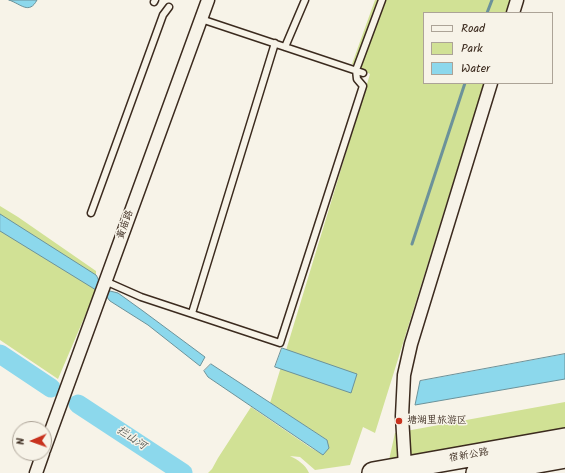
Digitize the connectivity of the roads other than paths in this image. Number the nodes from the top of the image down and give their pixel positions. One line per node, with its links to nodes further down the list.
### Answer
1 (208, 0): 7 (street, 黄庙路)
2 (305, 0): 9 (lane)
3 (382, 0): 10 (lane)
4 (517, 0): 6 (street)
5 (169, 7): 13 (lane)
6 (513, 12)
7 (201, 19): 8 (lane); 14 (street, 黄庙路)
8 (275, 43): 9 (lane); 15 (lane)
9 (285, 47): 10 (lane)
10 (356, 70): 11 (lane); 15 (lane)
11 (363, 73)
12 (491, 84): 20 (street)
13 (92, 213)
14 (105, 281): 15 (lane); 16 (street, 黄庙路)
15 (192, 314)
16 (52, 428)
17 (565, 440): 20 (highway, 宿新公路)
18 (565, 457): 23 (highway, 宿新公路)
19 (40, 461): 21 (street)
20 (405, 470): 22 (highway, 宿新公路)
21 (36, 473)
22 (373, 473)
23 (477, 473)

